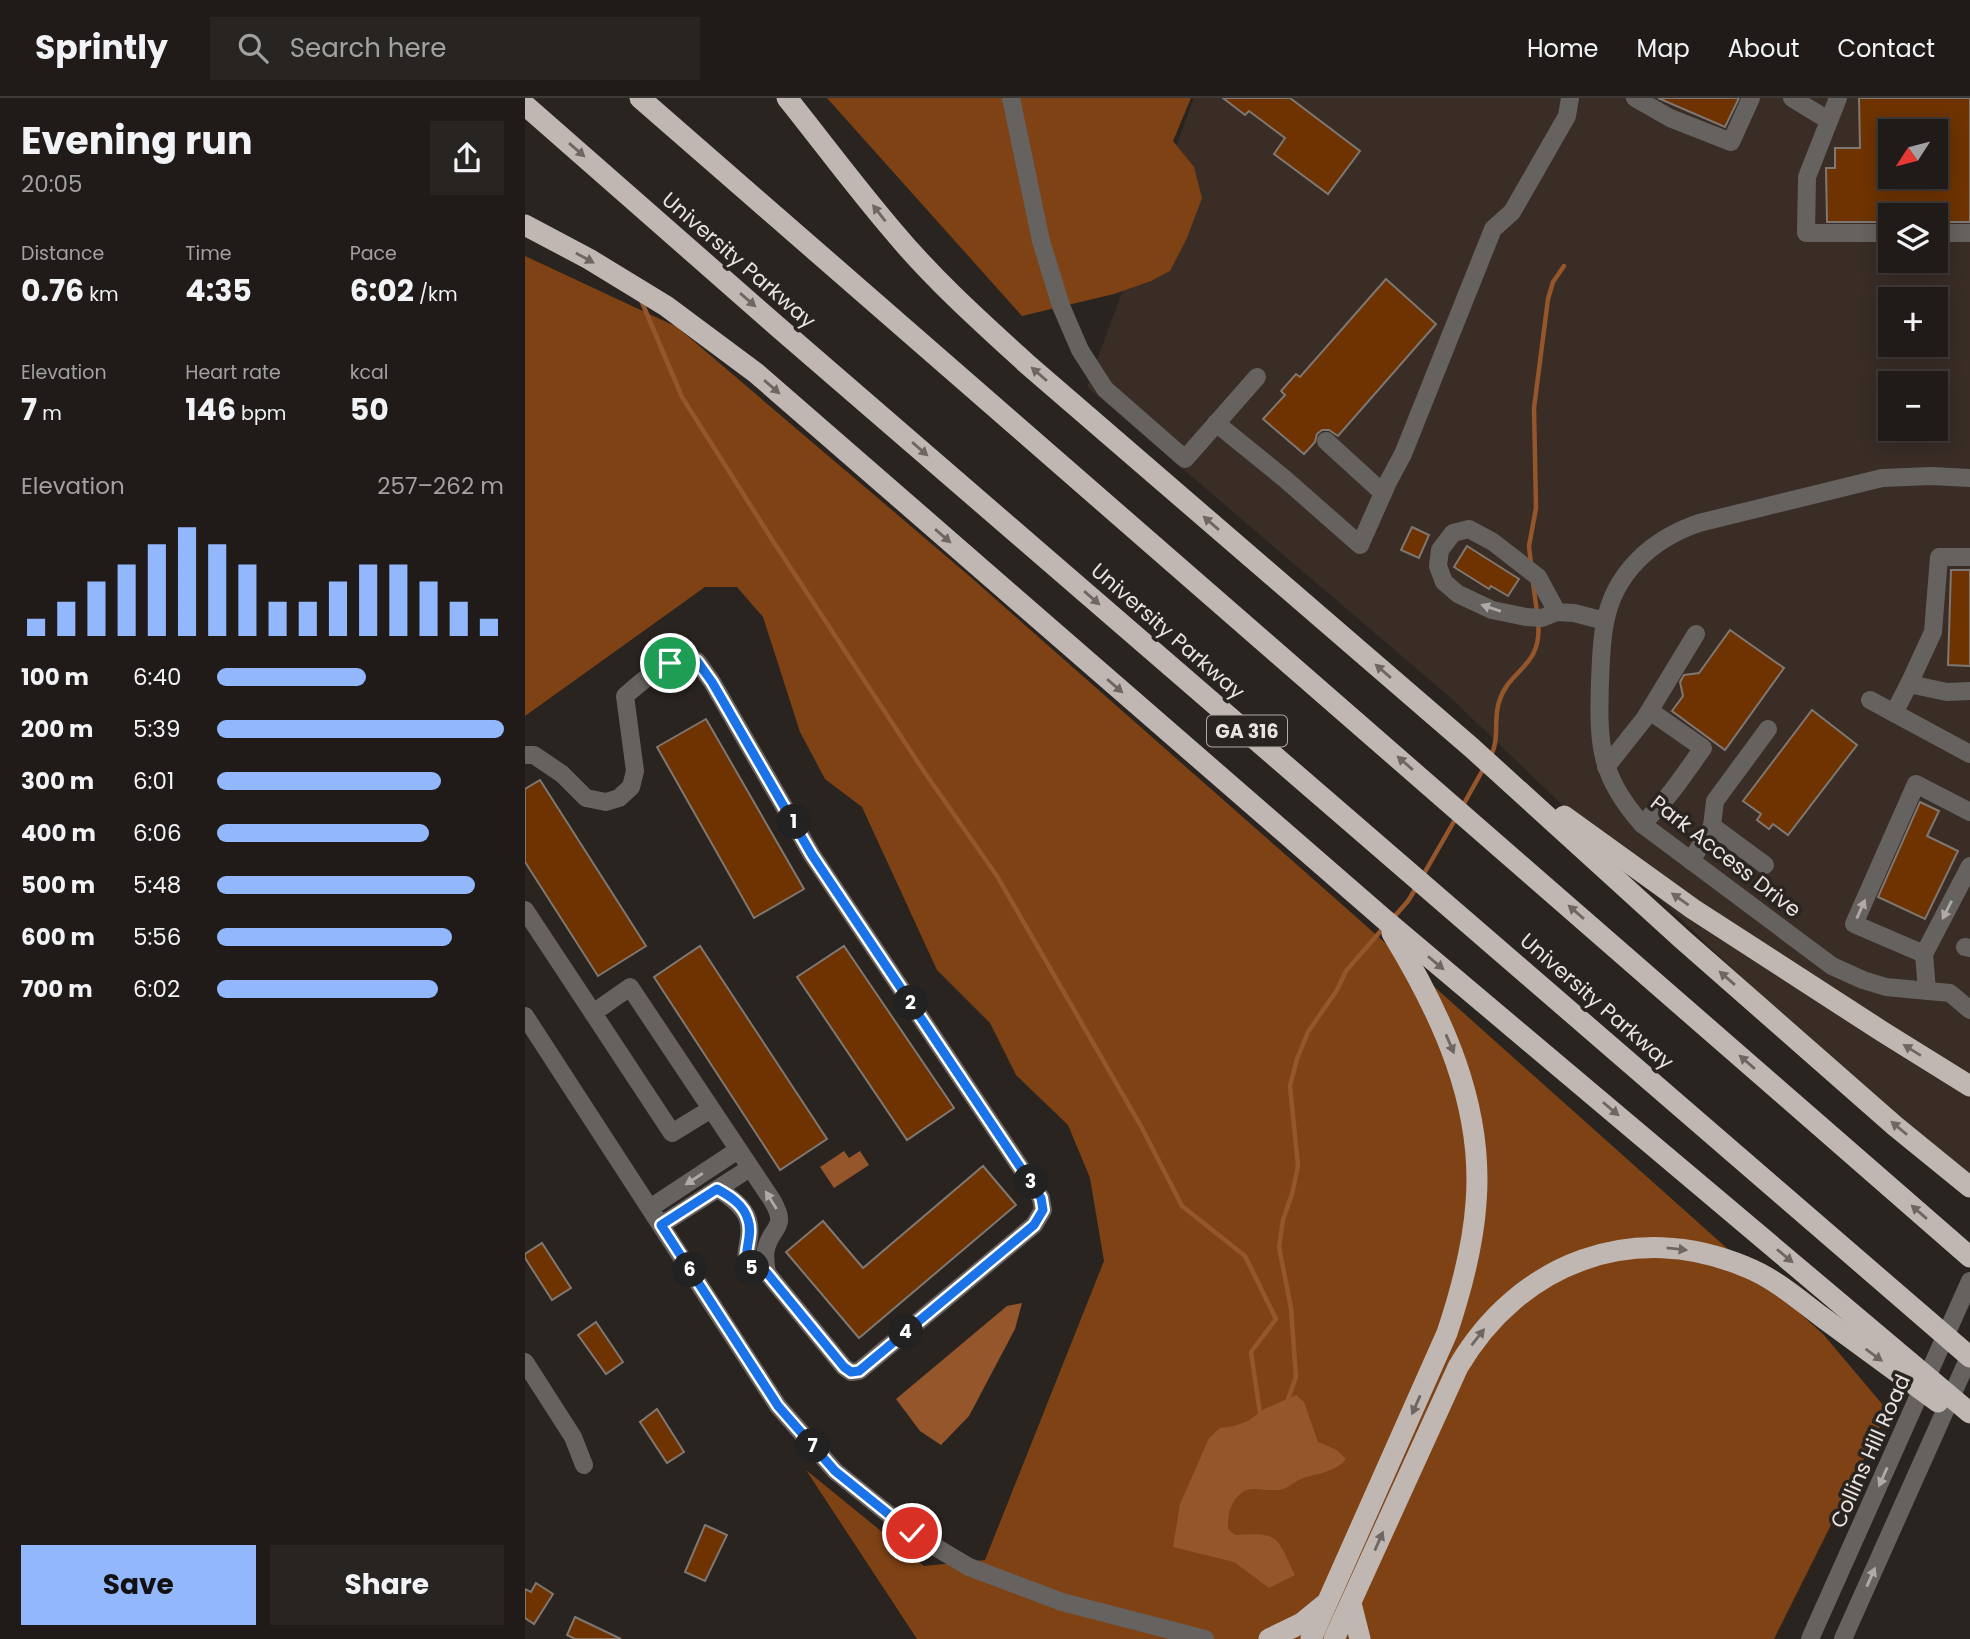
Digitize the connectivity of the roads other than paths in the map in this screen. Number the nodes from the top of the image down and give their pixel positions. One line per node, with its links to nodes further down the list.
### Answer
1 (640, 98): 57 (highway, one-way to 1)
2 (787, 98): 30 (highway, one-way to 2)
3 (1011, 98): 16 (street)
4 (1570, 98): 19 (street)
5 (1635, 98): 6 (street)
6 (1751, 98)
7 (1792, 98): 10 (street)
8 (1837, 98): 10 (street)
9 (525, 105): 60 (highway, University Parkway / GA 316, one-way to 60)
10 (1828, 120): 12 (street)
11 (525, 226): 41 (highway, one-way to 41)
12 (1878, 233)
13 (1948, 233): 14 (street)
14 (1970, 233)
15 (1257, 377): 16 (street)
16 (1216, 423): 19 (street)
17 (1326, 441): 19 (street)
18 (1970, 478): 22 (street, Park Access Drive)
19 (1383, 493)
20 (1970, 557): 24 (street)
21 (1557, 612): 21 (street, one-way to 21); 22 (street)
22 (1605, 621): 33 (street, Park Access Drive)
23 (1696, 634): 27 (street)
24 (1909, 684): 25 (street); 28 (street)
25 (1970, 691)
26 (1870, 700): 28 (street)
27 (1650, 710): 33 (street); 35 (street)
28 (1894, 713): 31 (street)
29 (1767, 729): 36 (street)
30 (1472, 748): 47 (highway, one-way to 30); 51 (highway, one-way to 30)
31 (1970, 754)
32 (525, 755): 58 (street)
33 (1606, 766): 35 (street, Park Access Drive)
34 (1970, 812): 42 (street, one-way to 34)
35 (1642, 824): 37 (street, Park Access Drive)
36 (1712, 826): 37 (street); 38 (street)
37 (1691, 861): 43 (street, Park Access Drive)
38 (1765, 865)
39 (1970, 866): 42 (street, one-way to 42)
40 (525, 909): 45 (street)
41 (1384, 919): 62 (highway, one-way to 62); 65 (highway, one-way to 65)
42 (1924, 954): 43 (street)
43 (1927, 991): 44 (street, Park Access Drive)
44 (1970, 1010)
45 (593, 1013): 48 (street); 48 (street)
46 (525, 1016): 53 (street)
47 (1970, 1086)
48 (711, 1109): 49 (street)
49 (738, 1150): 50 (street); 53 (street, one-way to 53)
50 (750, 1168): 52 (street); 56 (street, one-way to 50)
51 (1970, 1188)
52 (717, 1189): 54 (street); 55 (street)
53 (650, 1208): 54 (street)
54 (661, 1225): 66 (street)
55 (749, 1235): 56 (street); 58 (street)
56 (772, 1237): 58 (street)
57 (1970, 1257)
58 (767, 1273)
59 (1970, 1281): 71 (street, Collins Hill Road, one-way to 71)
60 (1970, 1356): 72 (street, one-way to 60)
61 (525, 1362): 64 (street)
62 (1970, 1413)
63 (1970, 1426): 65 (highway, one-way to 63)
64 (584, 1465)
65 (1340, 1601): 67 (highway); 68 (highway); 69 (highway); 70 (highway)
66 (1205, 1639)
67 (1269, 1639)
68 (1311, 1639)
69 (1334, 1639)
70 (1360, 1639)
71 (1811, 1639)
72 (1843, 1639)

